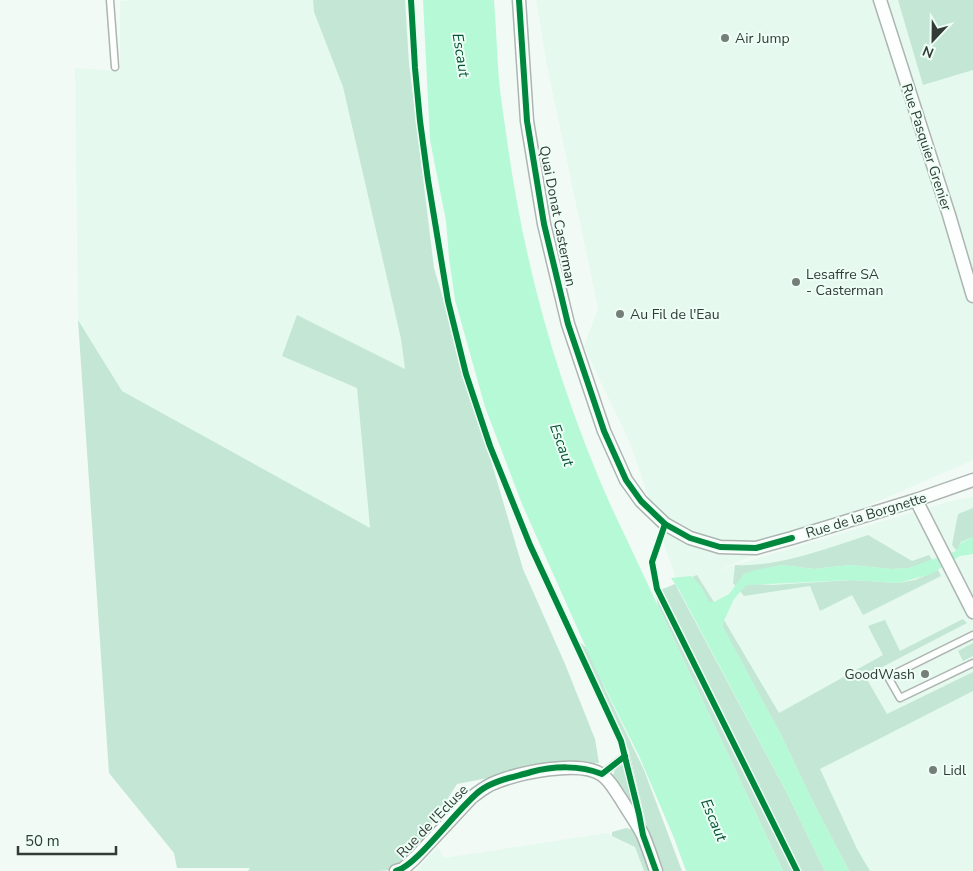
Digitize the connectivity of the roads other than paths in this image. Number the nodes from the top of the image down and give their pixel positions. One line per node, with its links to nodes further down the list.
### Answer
1 (110, 0): 4 (lane)
2 (519, 0): 6 (street, Quai Donat Casterman)
3 (880, 0): 5 (street, Rue Pasquier Grenier)
4 (115, 67)
5 (973, 296)
6 (604, 431): 8 (street, Rue de la Borgnette)
7 (973, 480): 8 (street, Rue de la Borgnette)
8 (916, 500): 9 (street)
9 (973, 612)
10 (973, 635): 11 (lane)
11 (973, 663)
12 (602, 774): 13 (street); 13 (lane); 14 (street, Rue de l'Ecluse)
13 (643, 835): 15 (street)
14 (402, 870)
15 (656, 871)

